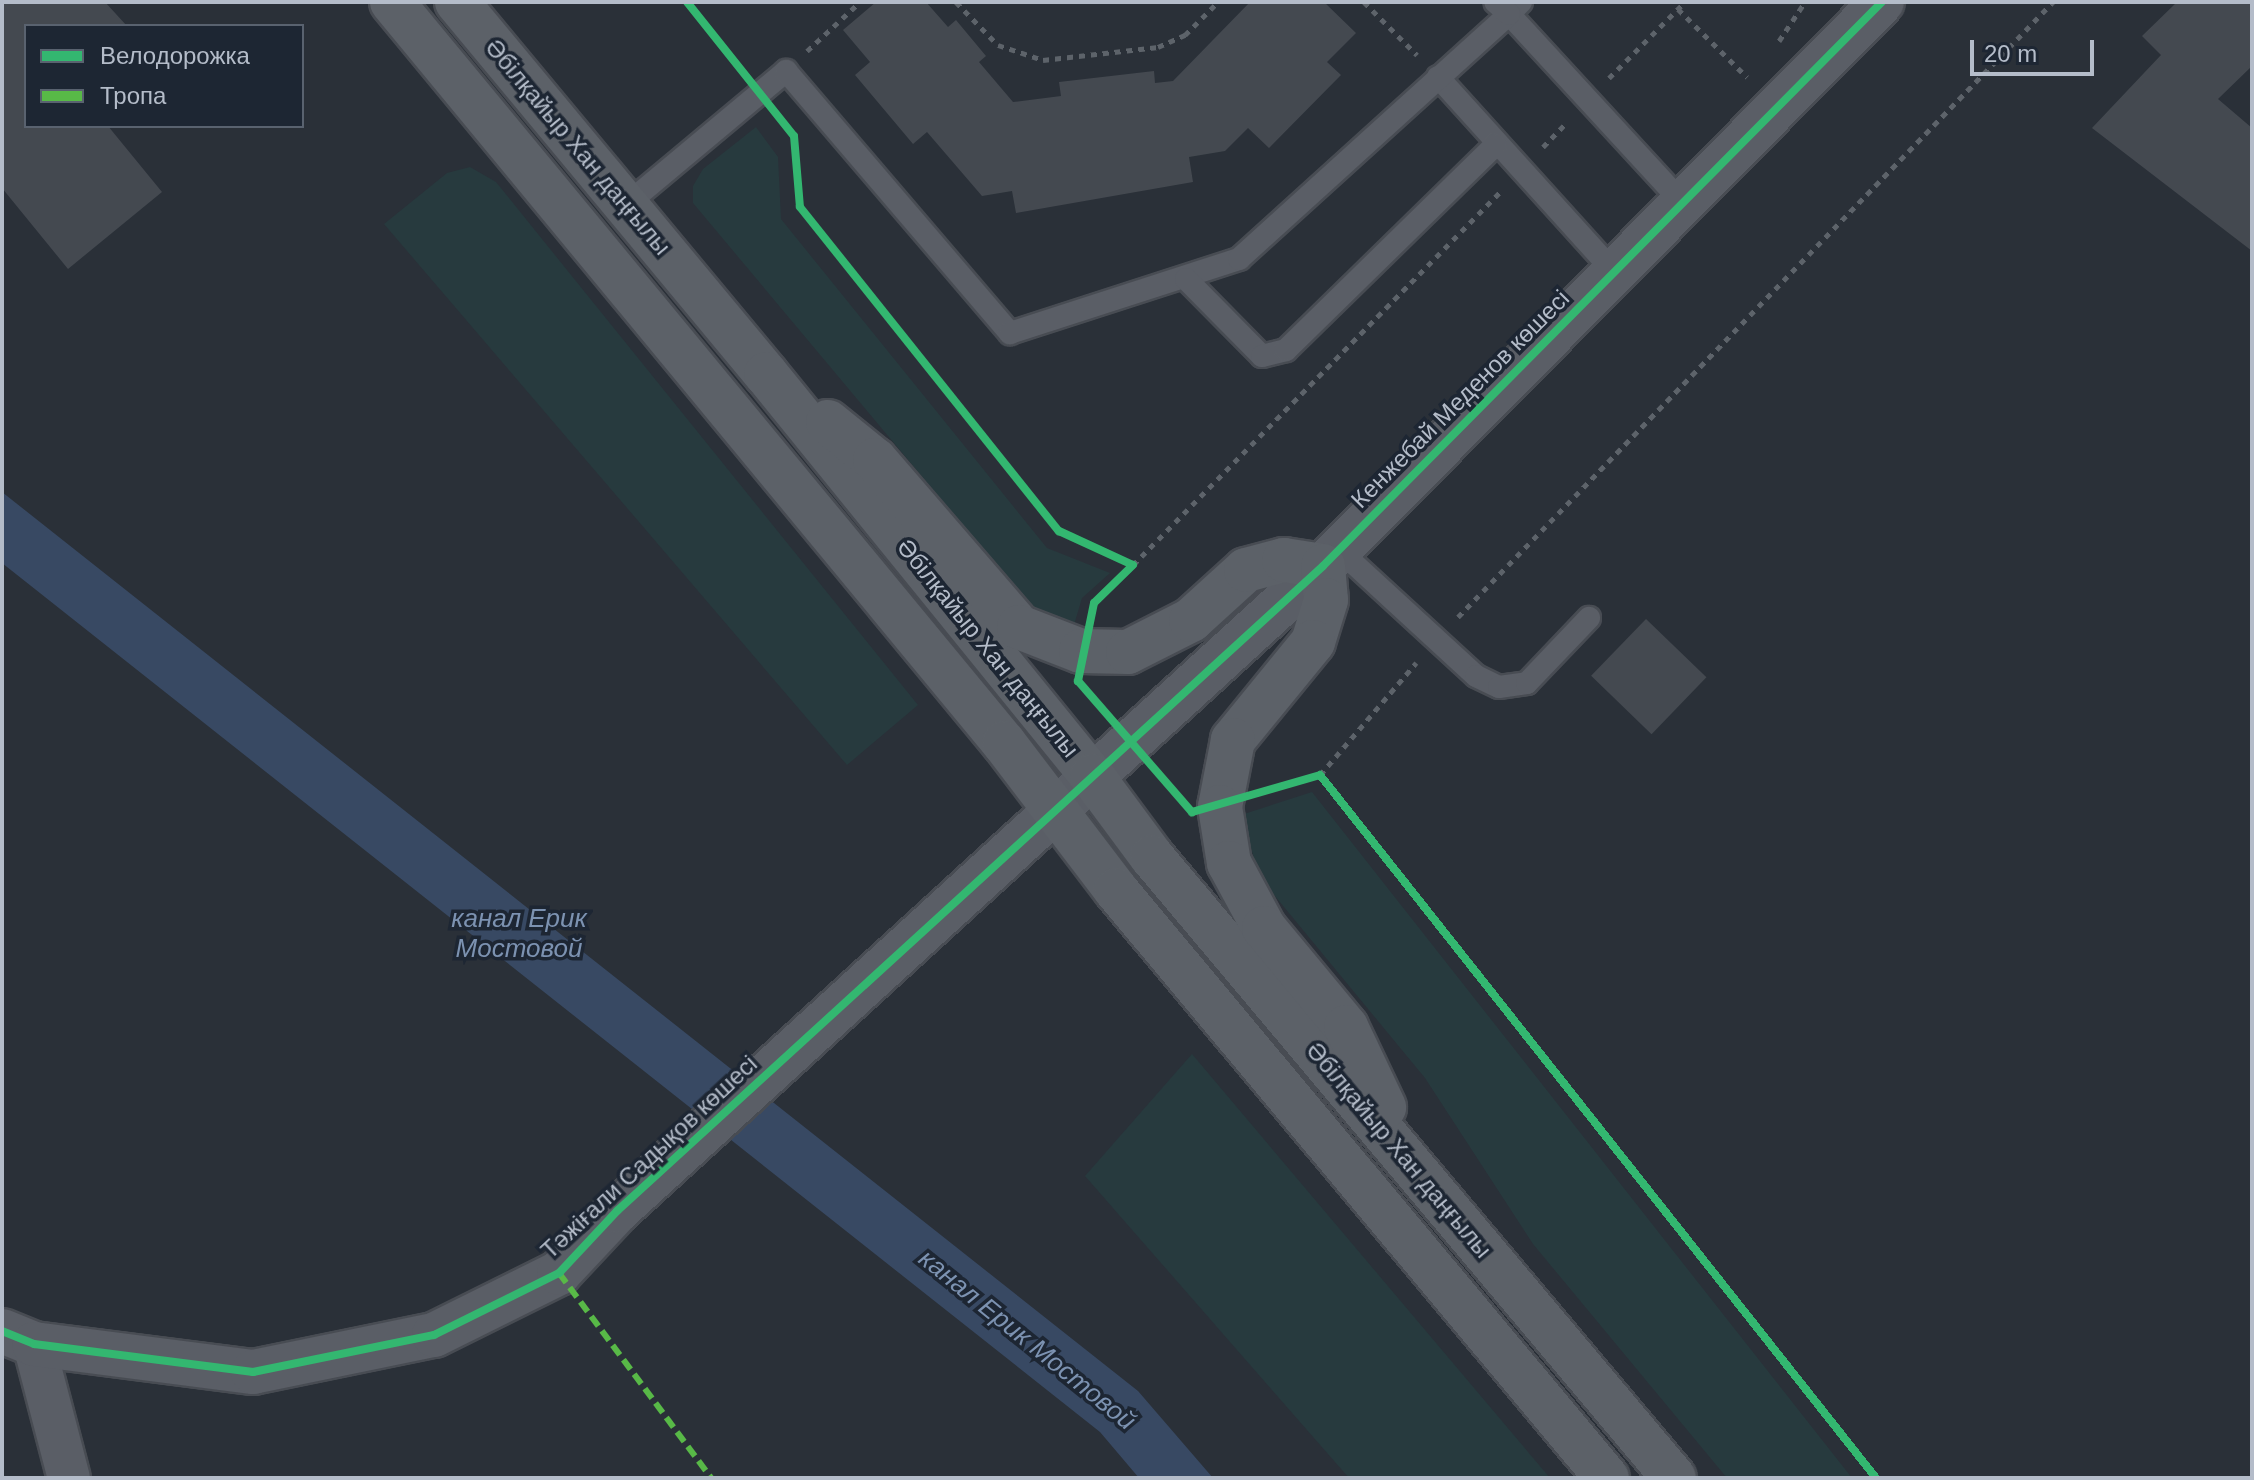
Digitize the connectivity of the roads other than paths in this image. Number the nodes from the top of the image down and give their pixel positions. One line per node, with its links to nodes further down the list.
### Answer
1 (392, 2): 15 (main road, Әбілқайыр Хан даңғылы)
2 (457, 2): 8 (main road, Әбілқайыр Хан даңғылы)
3 (1882, 2): 7 (street, Кенжебай Меденов көшесі)
4 (1508, 6): 5 (lane); 7 (lane)
5 (1438, 77): 6 (lane); 10 (lane)
6 (1495, 145): 9 (lane); 10 (lane)
7 (1683, 203): 9 (street, Кенжебай Меденов көшесі)
8 (626, 205): 10 (lane); 11 (main road, Әбілқайыр Хан даңғылы)
9 (1614, 272): 12 (street, Кенжебай Меденов көшесі)
10 (1186, 279)
11 (766, 374): 12 (main road); 14 (main road, Әбілқайыр Хан даңғылы)
12 (1331, 558): 13 (lane); 14 (street, Кенжебай Меденов көшесі); 16 (main road)
13 (1589, 618)
14 (1092, 776): 15 (street, Кенжебай Меденов көшесі); 16 (main road, Әбілқайыр Хан даңғылы)
15 (1054, 810): 17 (street, Тәжіғали Садықов көшесі); 19 (main road, Әбілқайыр Хан даңғылы)
16 (1410, 1163): 20 (main road, Әбілқайыр Хан даңғылы)
17 (18, 1338): 18 (street)
18 (69, 1478)
19 (1607, 1478)
20 (1674, 1478)

